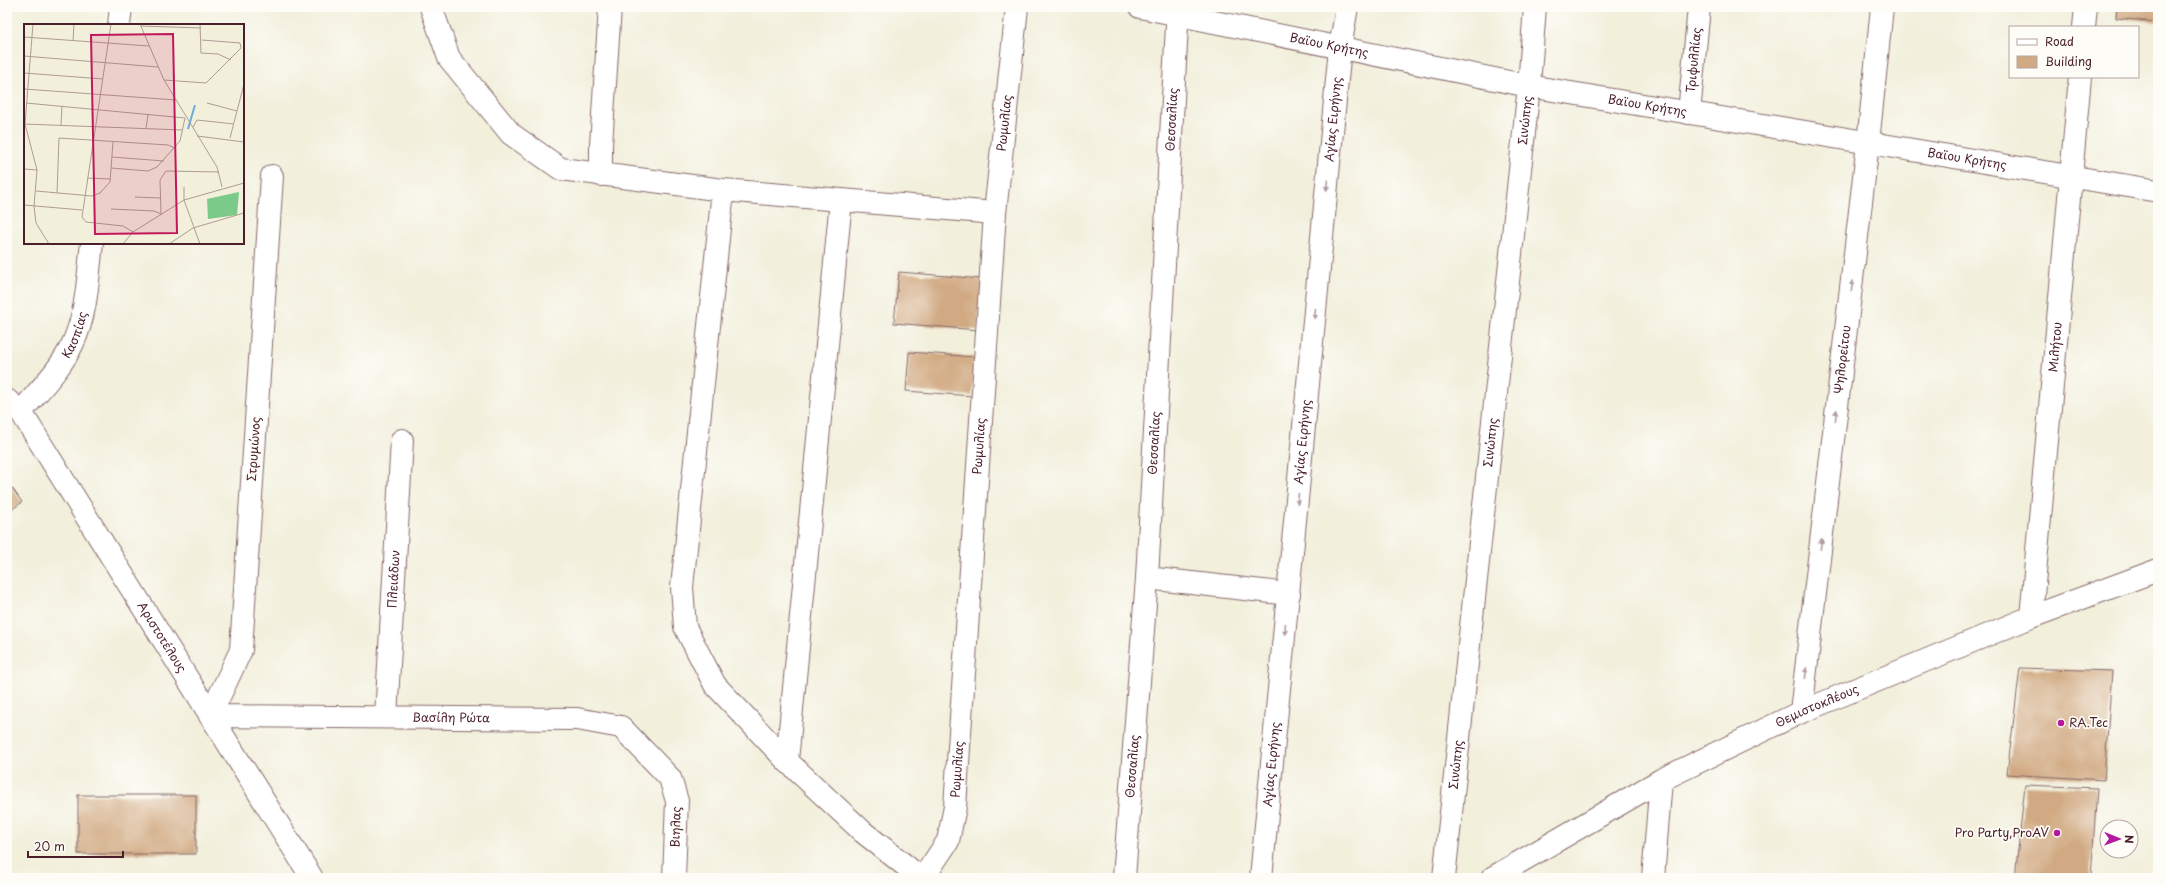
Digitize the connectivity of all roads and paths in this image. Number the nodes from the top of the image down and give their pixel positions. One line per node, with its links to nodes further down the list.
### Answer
1 (121, 7): 12 (street)
2 (431, 7): 19 (street)
3 (610, 7): 19 (street)
4 (1017, 7): 25 (street, Ρωμυλίας)
5 (1140, 7): 11 (street, Βαϊου Κρήτης)
6 (1346, 7): 14 (street, Αγίας Ειρήνης)
7 (1535, 7): 16 (street, Σινώπης)
8 (1699, 7): 17 (street, Τριφυλλίας)
9 (1882, 7): 18 (street, Ψηλορείτου)
10 (2086, 7): 13 (street)
11 (1178, 11): 14 (street, Βαϊου Κρήτης); 30 (street, Θεσσαλίας)
12 (119, 24)
13 (2084, 26)
14 (1340, 48): 16 (street, Βαϊου Κρήτης); 31 (street, Αγίας Ειρήνης, one-way to 31)
15 (2080, 78): 21 (street, Μιλήτου)
16 (1529, 86): 17 (street, Βαϊου Κρήτης); 44 (street, Σινώπης)
17 (1689, 113): 18 (street, Βαϊου Κρήτης)
18 (1868, 143): 21 (street, Βαϊου Κρήτης); 33 (street, Ψηλορείτου, one-way to 18)
19 (601, 175): 22 (street)
20 (272, 176): 34 (street, Στρυμώνος)
21 (2071, 176): 23 (street, Βαϊου Κρήτης); 32 (street, Μιλήτου)
22 (722, 190): 24 (street); 36 (street)
23 (2158, 191)
24 (840, 200): 25 (street); 36 (street)
25 (995, 213): 41 (street, Ρωμυλίας)
26 (92, 244): 27 (street, Κασπίας)
27 (14, 406): 34 (street, Αριστοτέλους)
28 (402, 440): 35 (street, Πλειάδων)
29 (2158, 570): 32 (street, Θεμιστοκλέους)
30 (1147, 578): 31 (street); 42 (street, Θεσσαλίας)
31 (1289, 594): 43 (street, Αγίας Ειρήνης, one-way to 43)
32 (2031, 617): 33 (street, Θεμιστοκλέους)
33 (1801, 712): 38 (street, Θεμιστοκλέους)
34 (210, 716): 35 (street, Βασίλη Ρώτα); 39 (street, Αριστοτέλους)
35 (386, 717): 37 (street, Βασίλη Ρώτα)
36 (787, 761): 41 (street)
37 (670, 778): 40 (street, Βιηλας)
38 (1661, 780): 45 (street, Θεμιστοκλέους); 46 (street)
39 (312, 878)
40 (674, 878)
41 (922, 878)
42 (1124, 878)
43 (1262, 878)
44 (1444, 878)
45 (1492, 878)
46 (1653, 878)

